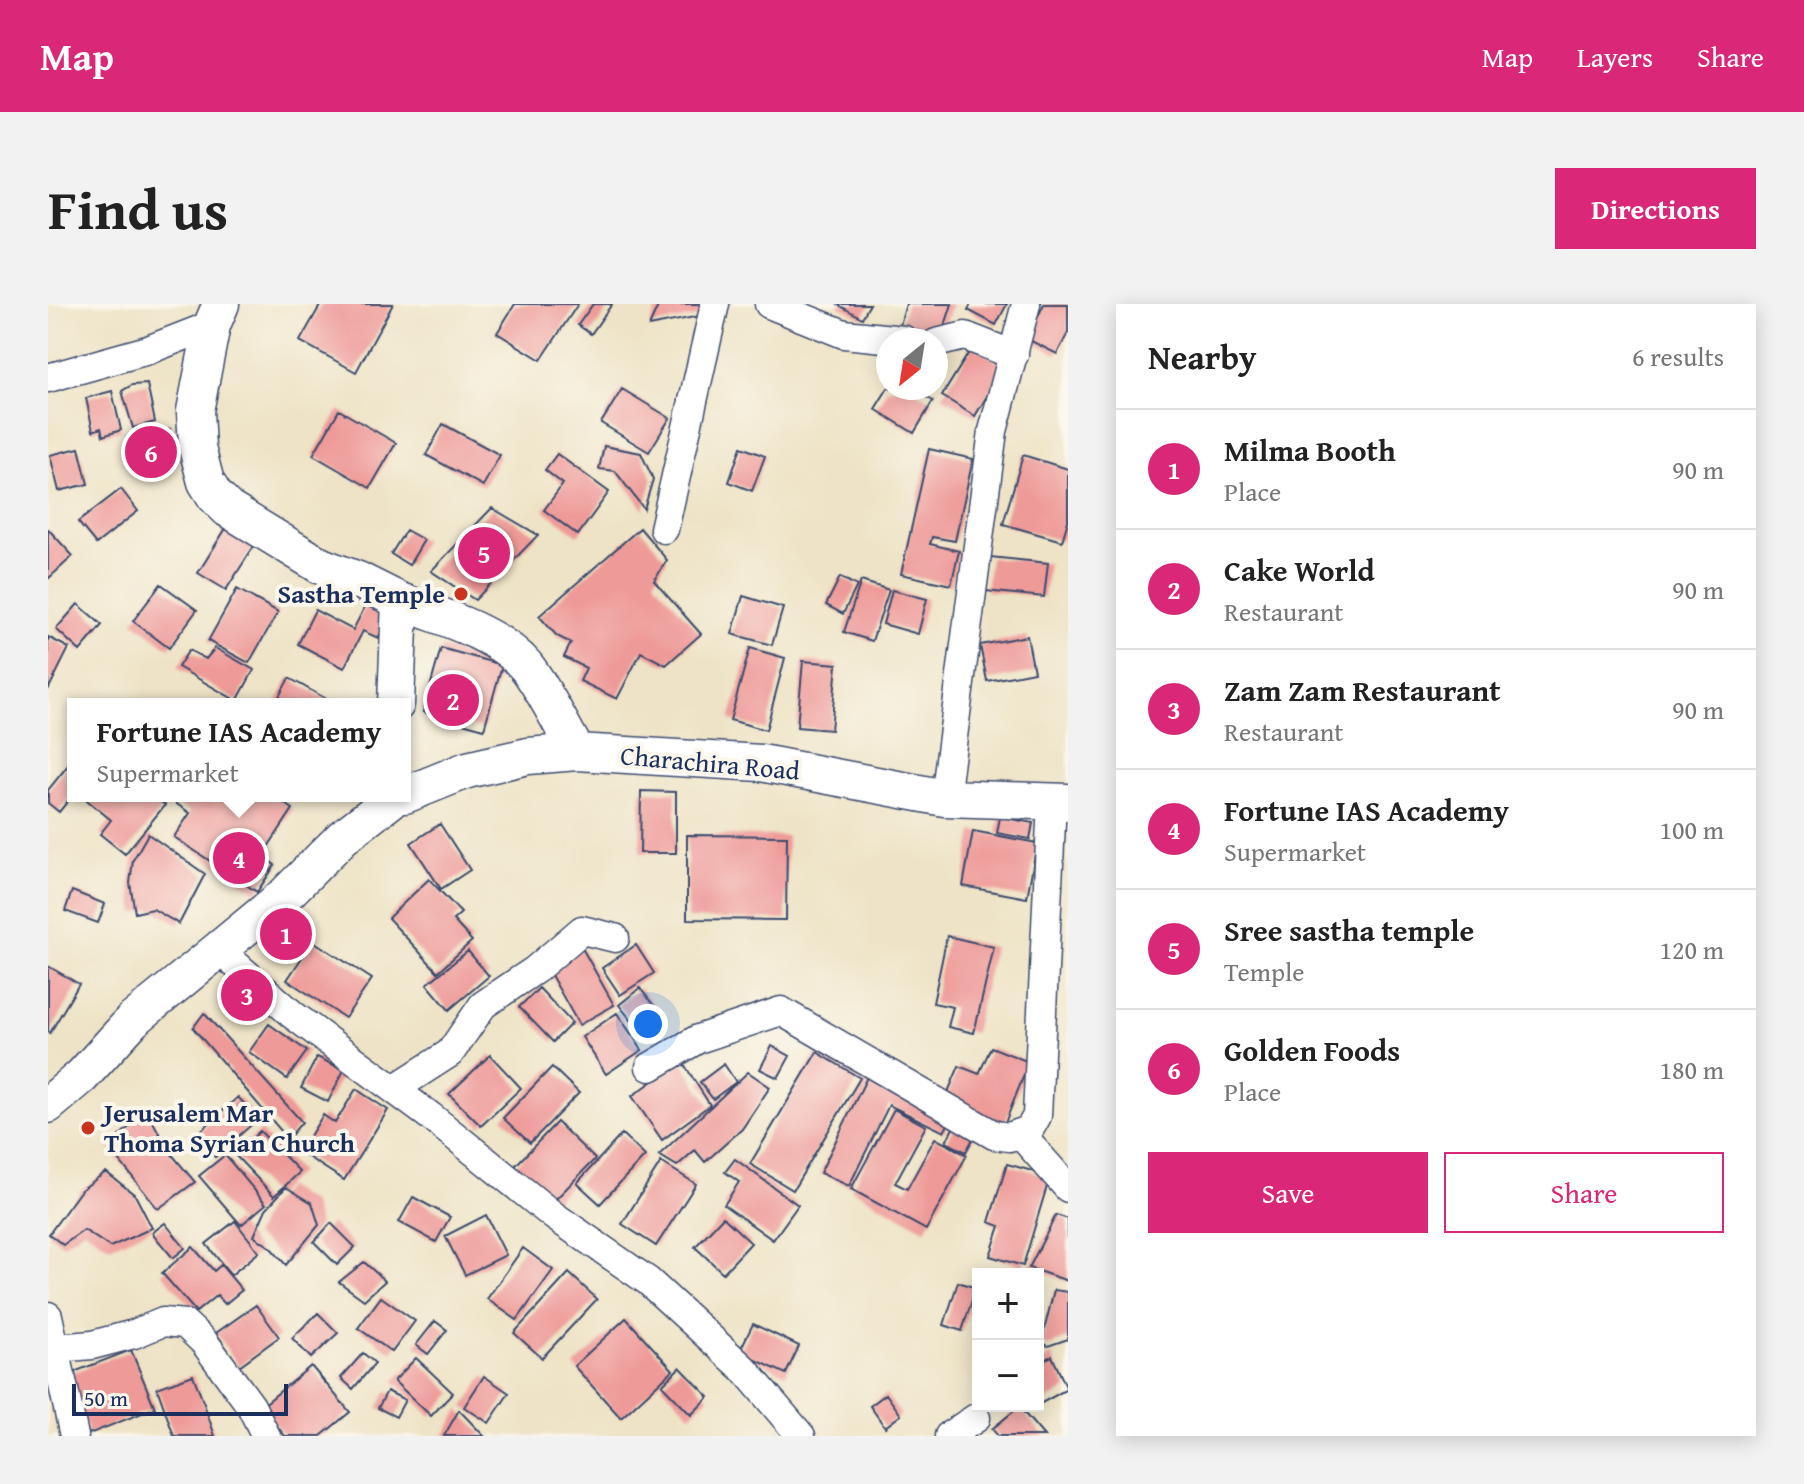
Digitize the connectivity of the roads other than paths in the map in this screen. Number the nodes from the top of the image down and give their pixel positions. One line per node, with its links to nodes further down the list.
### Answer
1 (715, 304): 9 (street)
2 (769, 304): 5 (street)
3 (1026, 304): 7 (street)
4 (217, 315): 8 (street); 10 (street)
5 (876, 337)
6 (948, 340): 7 (street)
7 (1014, 355): 14 (street)
8 (48, 378)
9 (664, 529)
10 (400, 601): 11 (street); 12 (street)
11 (396, 698)
12 (577, 752): 13 (street, Charachira Road); 14 (street, Charachira Road)
13 (411, 792)
14 (945, 798): 16 (street, Charachira Road)
15 (391, 802): 18 (street, Charachira Road)
16 (1060, 802): 22 (street)
17 (615, 938): 20 (street)
18 (217, 948): 20 (street); 21 (street, Charachira Road)
19 (650, 1067): 22 (street)
20 (394, 1089): 29 (street)
21 (48, 1105)
22 (1021, 1135): 23 (street)
23 (1068, 1188)
24 (48, 1316): 25 (street)
25 (57, 1348): 27 (street); 28 (street)
26 (976, 1418): 30 (street)
27 (74, 1436)
28 (266, 1436)
29 (801, 1436)
30 (949, 1436)

